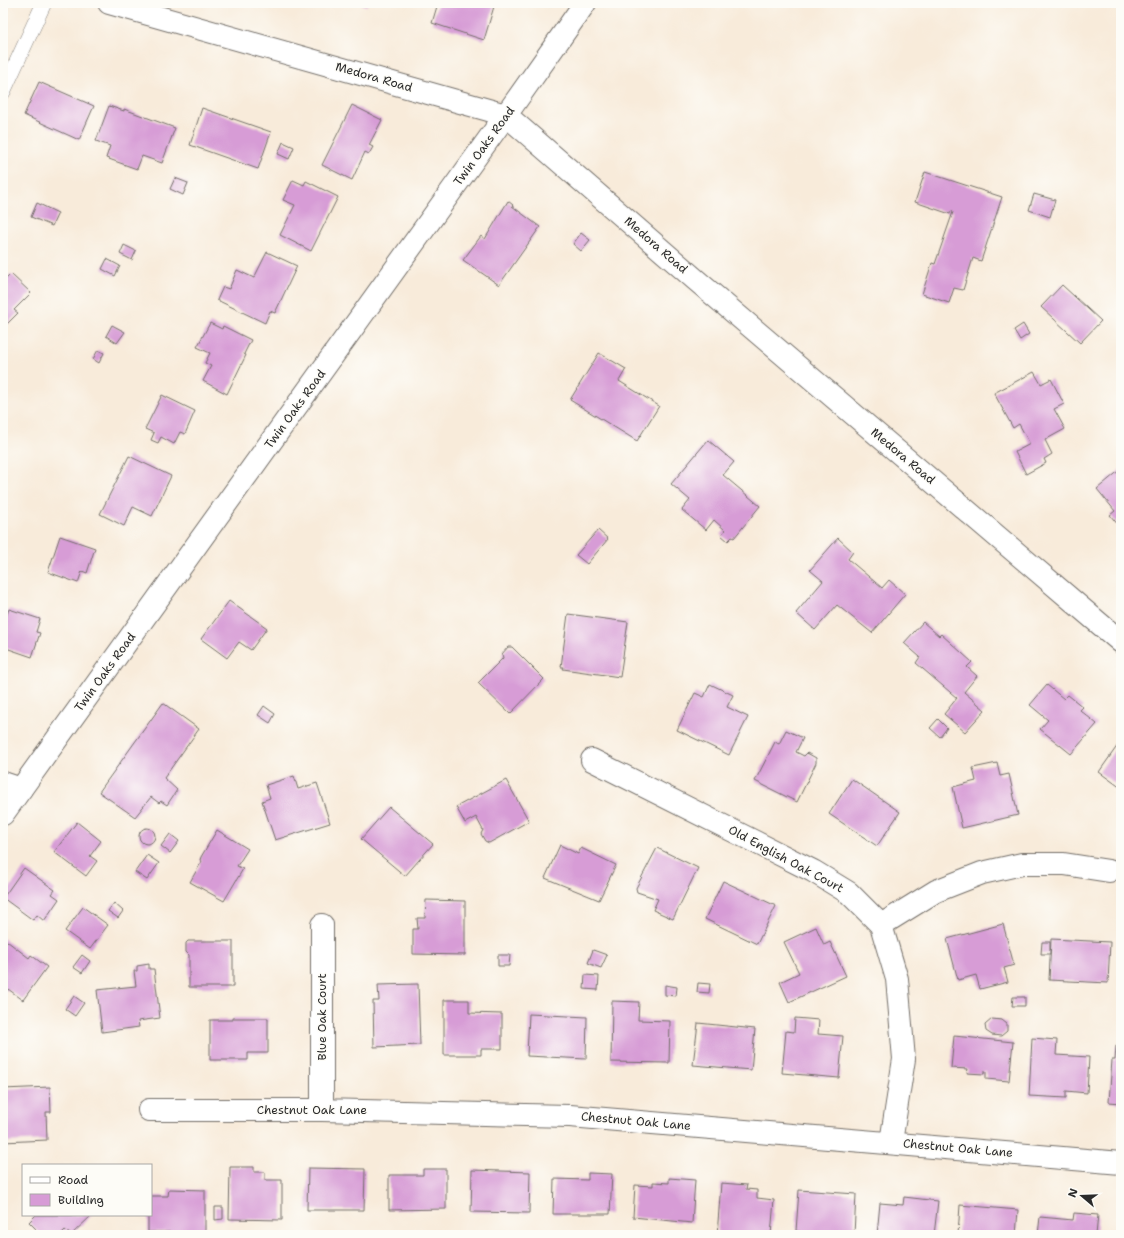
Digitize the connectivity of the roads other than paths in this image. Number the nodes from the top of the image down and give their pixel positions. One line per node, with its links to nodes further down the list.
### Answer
1 (44, 3): 4 (lane)
2 (109, 3): 5 (street, Medora Road)
3 (585, 3): 5 (street, Twin Oaks Road)
4 (3, 92)
5 (506, 115): 6 (street, Medora Road); 8 (street, Twin Oaks Road)
6 (1121, 642)
7 (592, 760): 12 (street, Old English Oak Court)
8 (12, 786): 9 (street, Twin Oaks Road)
9 (3, 814)
10 (1109, 871): 12 (street)
11 (322, 925): 14 (street, Blue Oak Court)
12 (881, 925): 15 (street, Old English Oak Court)
13 (149, 1110): 14 (street, Chestnut Oak Lane)
14 (322, 1110): 15 (street, Chestnut Oak Lane)
15 (891, 1142): 16 (street, Chestnut Oak Lane)
16 (1121, 1163)

